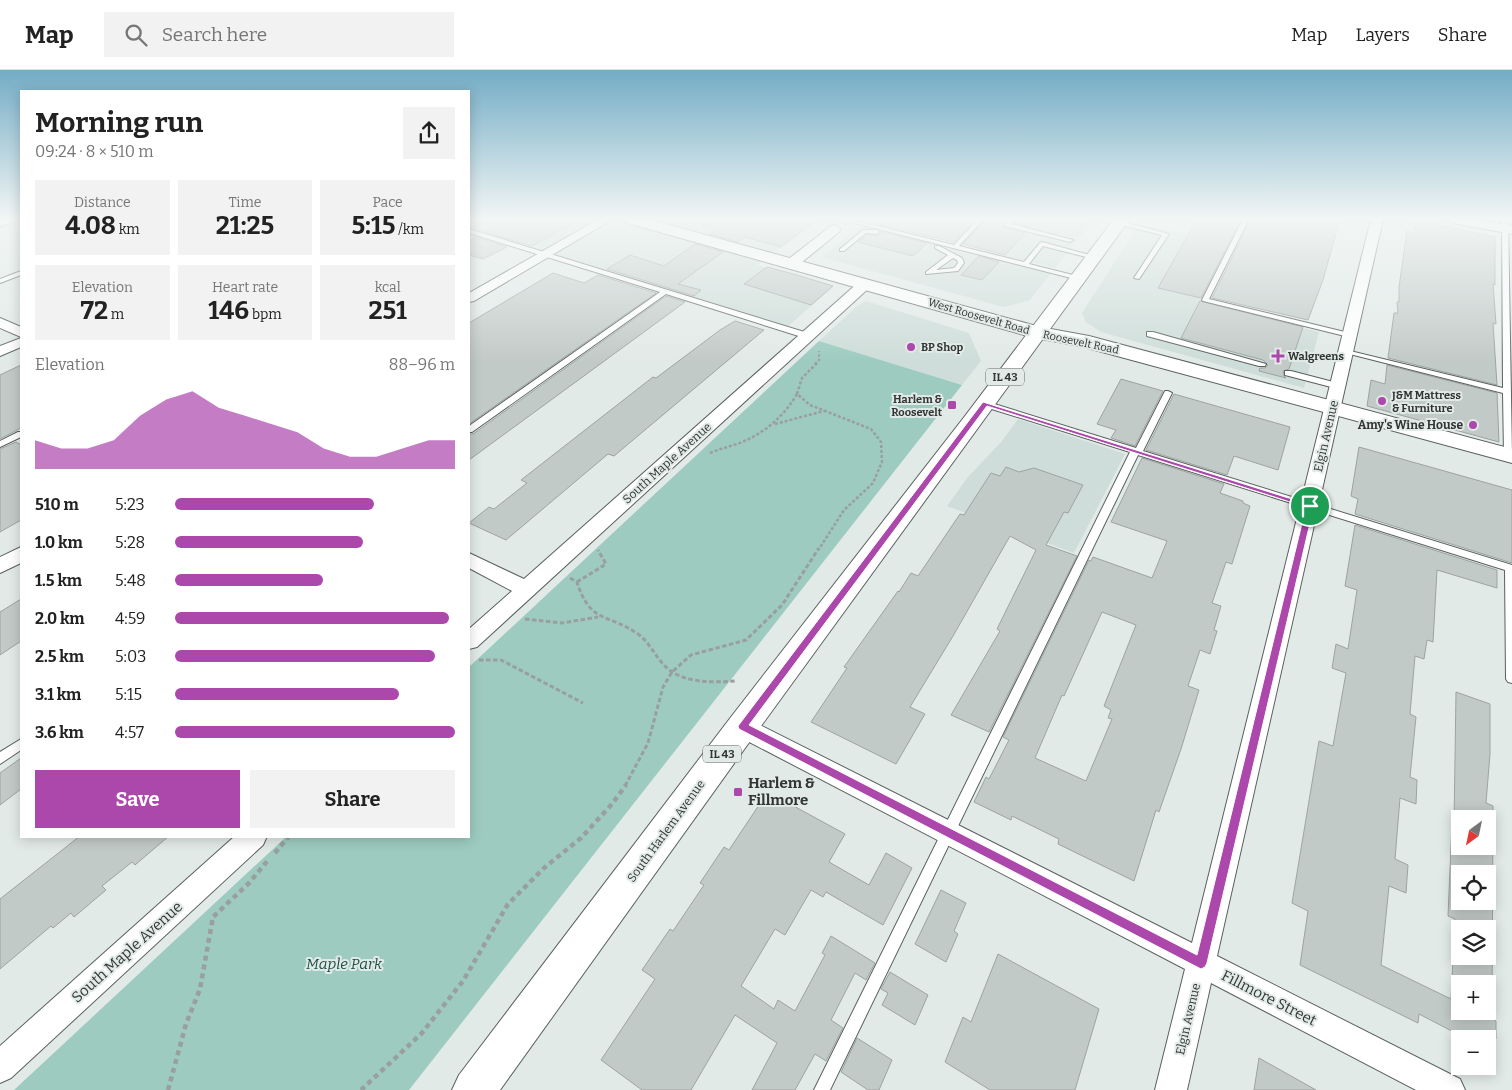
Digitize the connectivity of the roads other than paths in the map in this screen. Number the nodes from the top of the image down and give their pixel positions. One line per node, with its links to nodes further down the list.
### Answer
1 (524, 267): 16 (street)
2 (582, 267): 15 (lane)
3 (801, 267): 14 (main road, West Roosevelt Road)
4 (1032, 267): 11 (lane)
5 (1087, 267): 11 (main road, IL 43)
6 (1145, 267): 12 (lane)
7 (1222, 267): 21 (lane)
8 (1366, 267): 21 (street, Elgin Avenue)
9 (1508, 267): 29 (lane)
10 (20, 273): 13 (lane)
11 (1079, 278): 19 (main road, IL 43)
12 (1137, 278)
13 (0, 281)
14 (865, 284): 19 (main road, West Roosevelt Road); 22 (street, South Maple Avenue)
15 (664, 292): 22 (lane); 32 (lane)
16 (470, 297)
17 (0, 322): 18 (street)
18 (20, 332)
19 (1038, 333): 30 (main road, South Harlem Avenue / IL 43); 31 (main road, Roosevelt Road)
20 (1150, 334): 26 (lane)
21 (1350, 336): 25 (street, Elgin Avenue)
22 (814, 340): 42 (street, South Maple Avenue)
23 (20, 342): 24 (street)
24 (0, 352)
25 (1346, 352): 29 (lane); 31 (street, Elgin Avenue)
26 (1262, 364)
27 (1288, 373): 31 (lane)
28 (1168, 392): 35 (lane)
29 (1510, 393): 36 (lane)
30 (986, 404): 35 (lane); 45 (main road, South Harlem Avenue / IL 43)
31 (1333, 406): 36 (main road, Roosevelt Road); 37 (street, Elgin Avenue)
32 (470, 429)
33 (20, 434): 34 (lane)
34 (0, 444)
35 (1137, 451): 37 (lane); 48 (lane)
36 (1511, 462)
37 (1310, 506): 41 (lane); 50 (street, Elgin Avenue)
38 (20, 555): 40 (street)
39 (470, 561): 42 (street)
40 (0, 566)
41 (1511, 569): 44 (lane)
42 (526, 589): 43 (street, South Maple Avenue)
43 (470, 640)
44 (1512, 679)
45 (742, 726): 48 (street, Fillmore Street); 52 (main road, South Harlem Avenue / IL 43)
46 (20, 745): 47 (lane)
47 (0, 759)
48 (948, 833): 50 (street, Fillmore Street); 53 (lane)
49 (252, 838): 51 (street, South Maple Avenue)
50 (1201, 963): 54 (street, Elgin Avenue); 55 (street, Fillmore Street)
51 (0, 1067)
52 (474, 1090)
53 (822, 1090)
54 (1171, 1090)
55 (1449, 1090)

